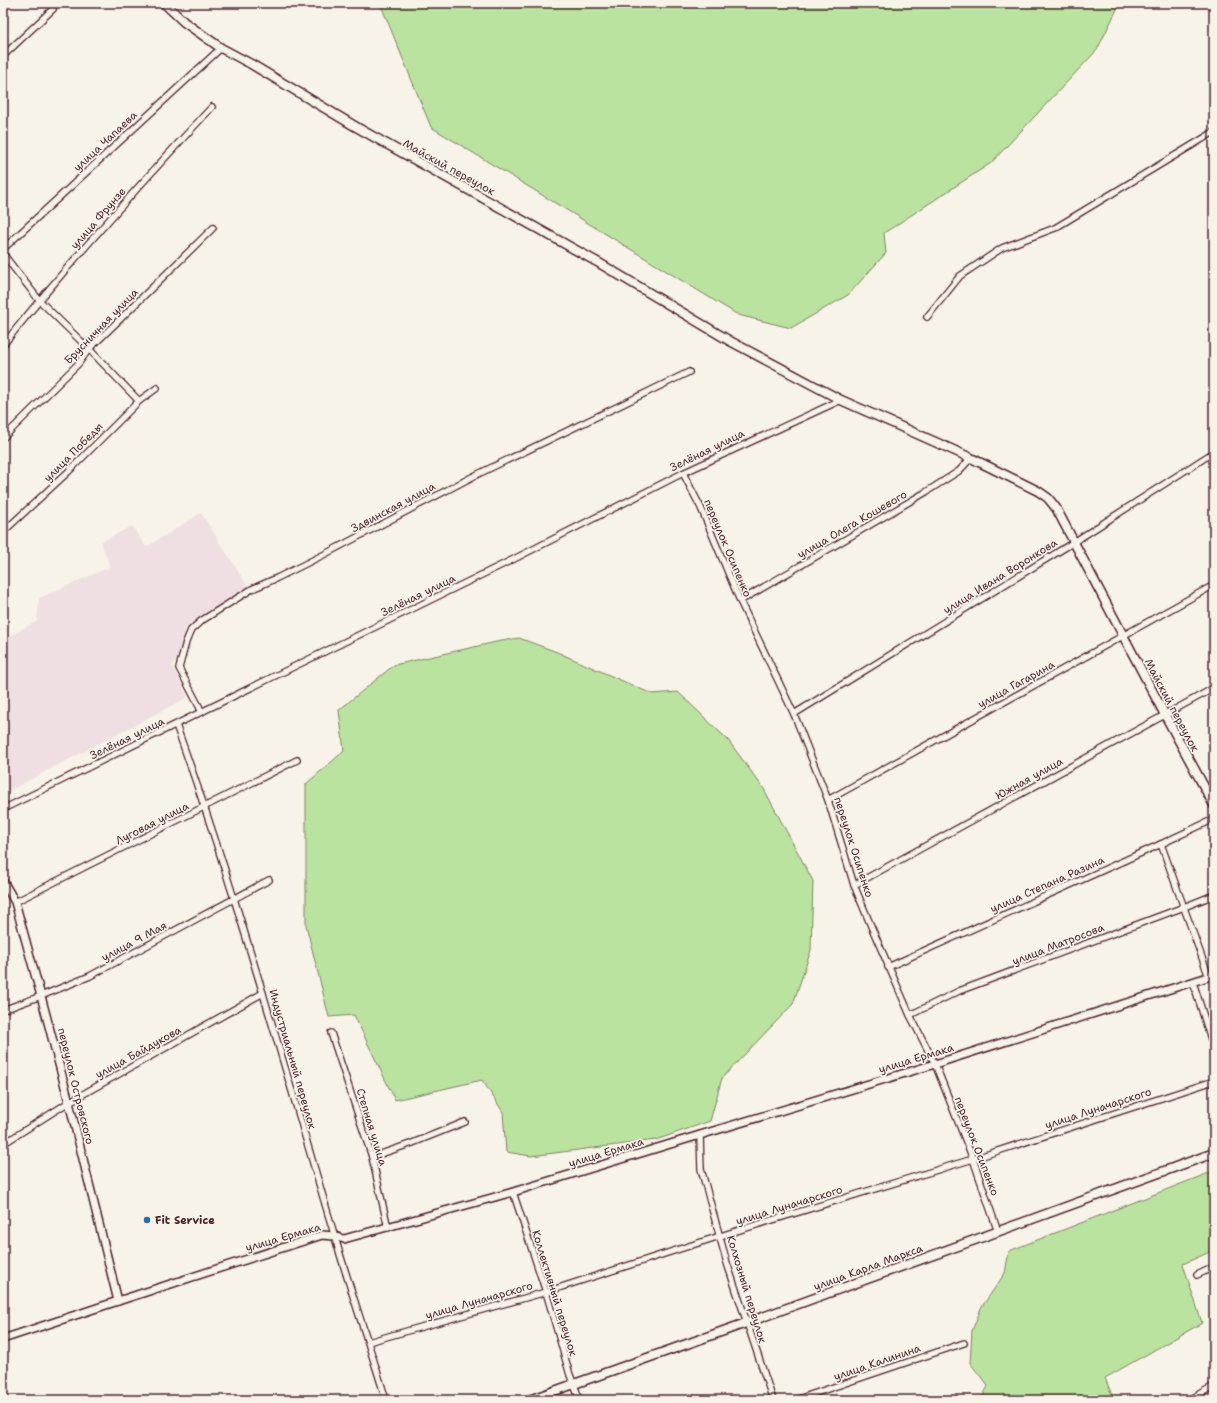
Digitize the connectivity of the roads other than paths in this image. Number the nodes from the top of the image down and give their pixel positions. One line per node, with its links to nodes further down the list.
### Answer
1 (164, 3): 3 (main road, Майский переулок)
2 (53, 8): 4 (street)
3 (221, 48): 8 (street, улица Чапаева); 16 (main road, Майский переулок)
4 (3, 56)
5 (212, 107): 10 (street, улица Фрунзе)
6 (1214, 132): 11 (street)
7 (213, 228): 13 (street, Брусничная улица)
8 (3, 249)
9 (3, 254): 10 (street)
10 (39, 300): 12 (street, улица Фрунзе); 13 (street)
11 (927, 317)
12 (3, 345)
13 (89, 349): 17 (street); 18 (street, Брусничная улица)
14 (689, 372): 28 (street, Здвинская улица)
15 (157, 388): 17 (street, улица Победы)
16 (841, 400): 20 (main road, Майский переулок); 21 (street, Зелёная улица)
17 (139, 401): 22 (street, улица Победы)
18 (3, 438)
19 (1214, 452): 23 (street, улица Ивана Воронкова)
20 (971, 458): 23 (main road, Майский переулок); 25 (street, улица Олега Кошевого)
21 (683, 473): 25 (street, переулок Осипенко); 28 (street, Зелёная улица)
22 (3, 532)
23 (1074, 542): 26 (main road, Майский переулок); 29 (street, улица Ивана Воронкова)
24 (1214, 585): 26 (street, улица Гагарина)
25 (740, 601): 29 (street, переулок Осипенко)
26 (1123, 637): 30 (main road, Майский переулок); 33 (street, улица Гагарина)
27 (1214, 688): 30 (street, Южная улица)
28 (202, 712): 31 (street, Зелёная улица)
29 (794, 714): 33 (street, переулок Осипенко)
30 (1165, 715): 34 (main road, Майский переулок); 41 (street, Южная улица)
31 (176, 725): 35 (street, Индустриальный переулок); 36 (street, Зелёная улица)
32 (297, 760): 35 (street, Луговая улица)
33 (828, 800): 41 (street, переулок Осипенко)
34 (1214, 805)
35 (206, 807): 43 (street, Индустриальный переулок); 44 (street, Луговая улица)
36 (3, 809)
37 (1214, 819): 38 (street, улица Степана Разина)
38 (1161, 844): 45 (street); 46 (street, улица Степана Разина)
39 (269, 880): 43 (street, улица 9 Мая)
40 (3, 881): 44 (street, переулок Островского)
41 (854, 885): 46 (street, переулок Осипенко)
42 (1214, 895): 45 (street, улица Матросова)
43 (235, 898): 49 (street, Индустриальный переулок); 50 (street, улица 9 Мая)
44 (15, 902): 50 (street, переулок Островского)
45 (1184, 907): 47 (street); 52 (street, улица Матросова)
46 (888, 967): 52 (street, переулок Осипенко)
47 (1212, 976): 48 (street, улица Ермака)
48 (1193, 982): 54 (street); 55 (street, улица Ермака)
49 (264, 993): 57 (street, улица Байдукова); 67 (street, Индустриальный переулок)
50 (41, 996): 51 (street, улица 9 Мая); 57 (street, переулок Островского)
51 (3, 1010)
52 (910, 1015): 55 (street, переулок Осипенко)
53 (331, 1033): 62 (street, Степная улица)
54 (1214, 1049)
55 (935, 1064): 59 (street, улица Ермака); 63 (street, переулок Осипенко)
56 (1214, 1081): 63 (street, улица Луначарского)
57 (70, 1102): 60 (street, улица Байдукова); 72 (street, переулок Островского)
58 (465, 1122): 62 (street)
59 (700, 1136): 64 (street, улица Ермака); 68 (street, Колхозный переулок)
60 (3, 1144)
61 (1214, 1153): 66 (main road, улица Карла Маркса)
62 (372, 1157): 65 (street, Степная улица)
63 (973, 1159): 66 (street, переулок Осипенко); 68 (street, улица Луначарского)
64 (513, 1192): 65 (street, улица Ермака); 71 (street, Коллективный переулок)
65 (388, 1228): 67 (street, улица Ермака)
66 (998, 1232): 73 (main road, улица Карла Маркса)
67 (334, 1236): 72 (street, улица Ермака); 75 (street, Индустриальный переулок)
68 (720, 1236): 71 (street, улица Луначарского); 73 (street, Колхозный переулок)
69 (1214, 1267): 70 (street)
70 (1197, 1275)
71 (546, 1292): 75 (street, улица Луначарского); 77 (street, Коллективный переулок)
72 (118, 1301): 74 (street, улица Ермака)
73 (746, 1323): 77 (main road, улица Карла Маркса); 82 (street, Колхозный переулок)
74 (3, 1340)
75 (368, 1342): 79 (street, Индустриальный переулок)
76 (964, 1343): 83 (street, улица Калинина)
77 (574, 1384): 80 (main road, улица Карла Маркса); 81 (street, Коллективный переулок)
78 (1214, 1386): 84 (street)
79 (386, 1400)
80 (529, 1400)
81 (580, 1400)
82 (773, 1400)
83 (795, 1400)
84 (1188, 1400)

